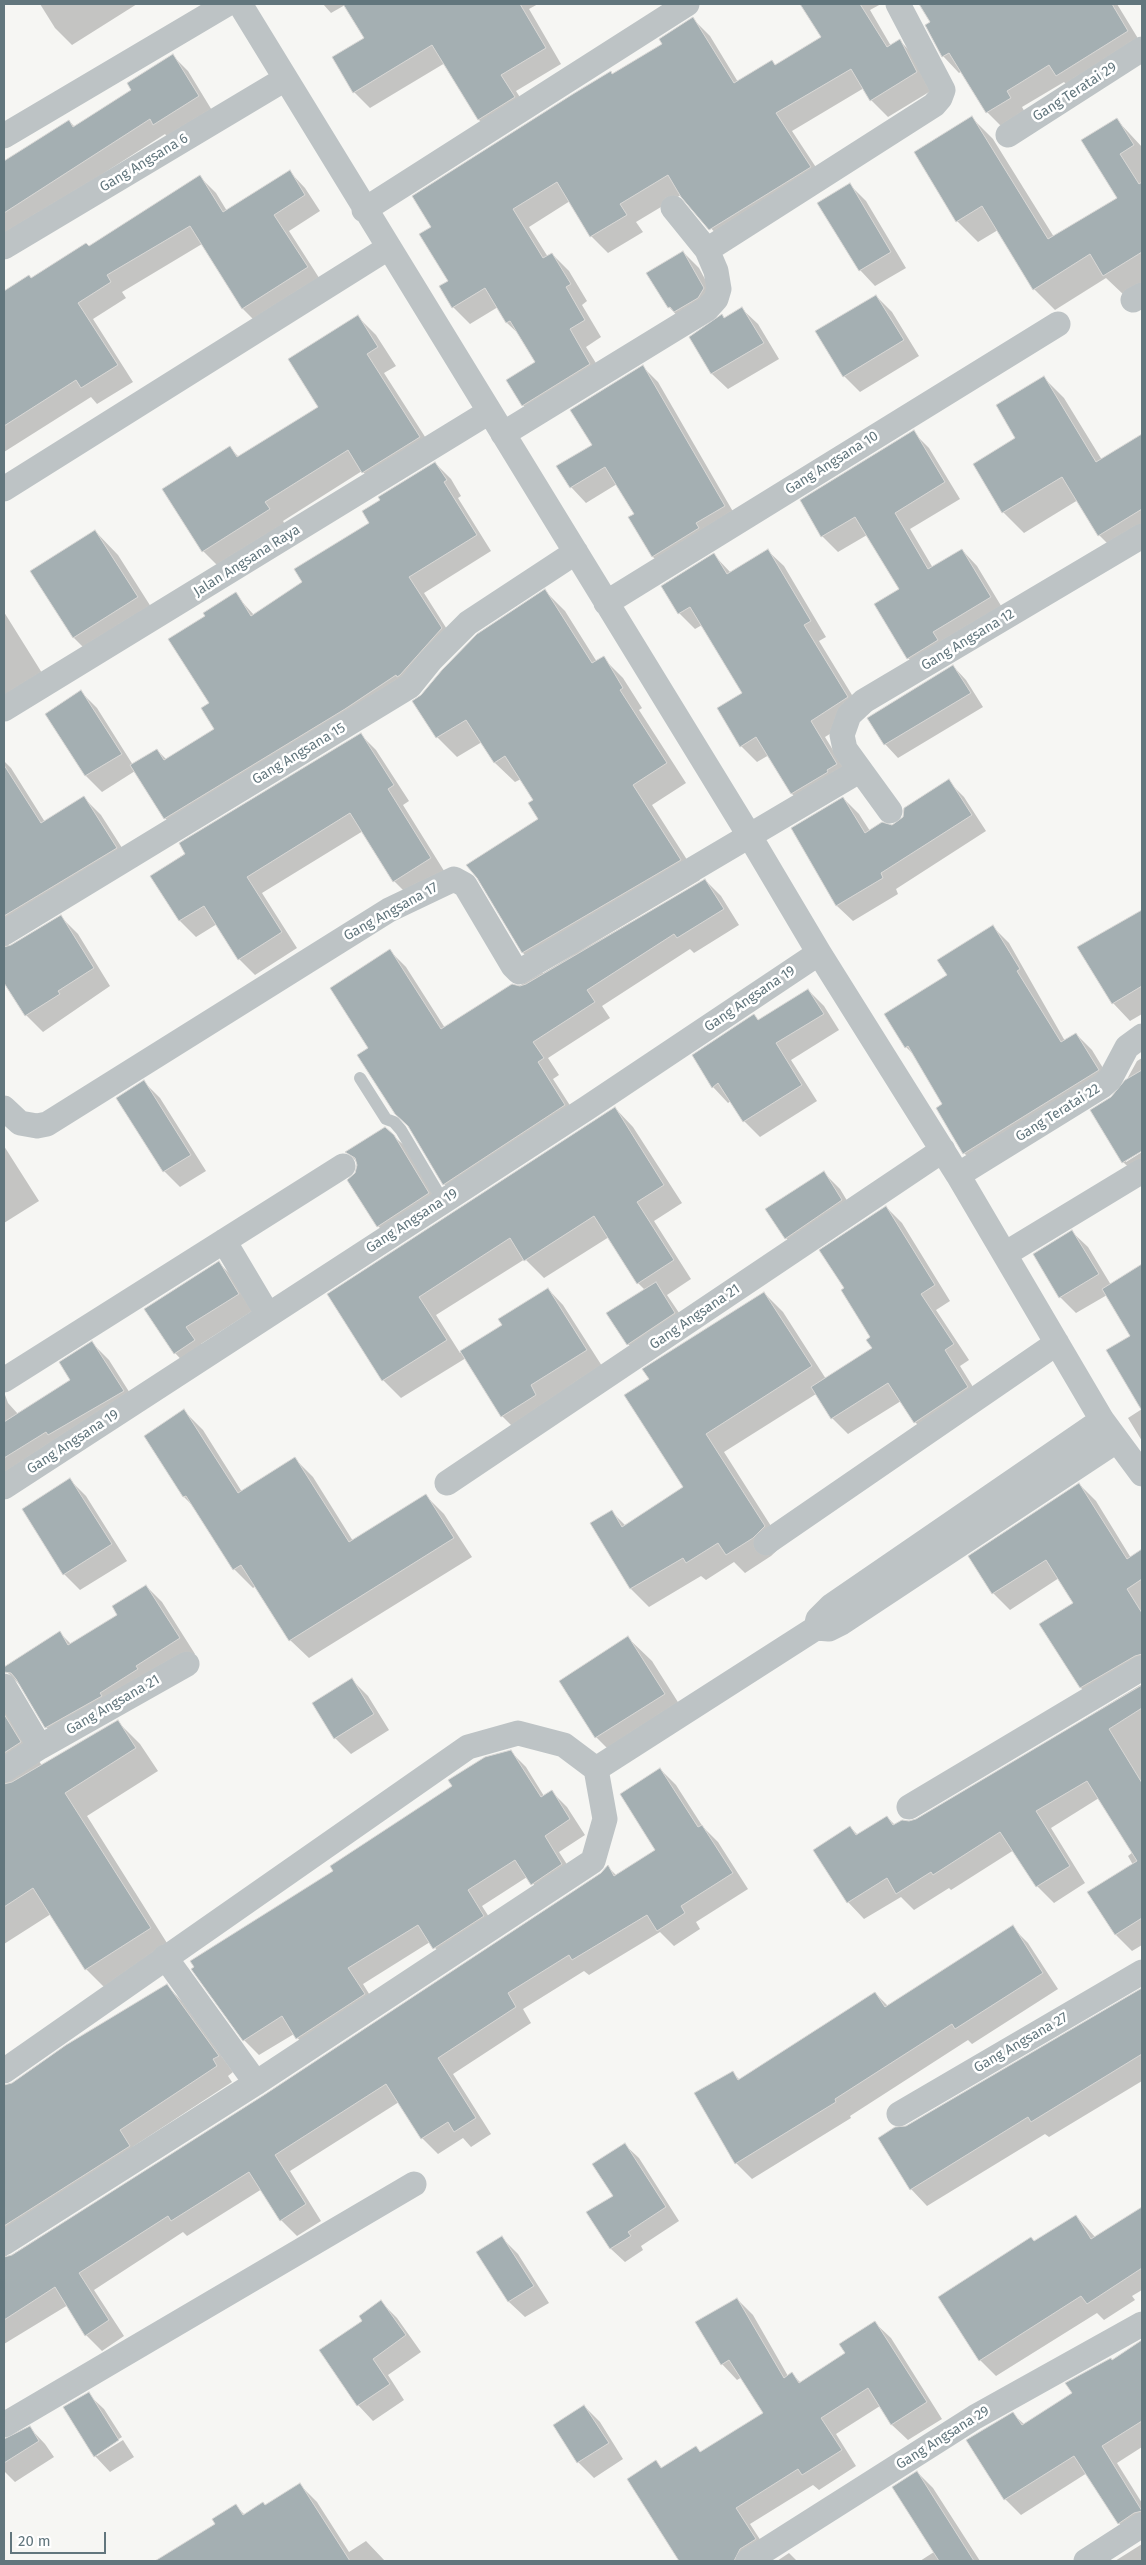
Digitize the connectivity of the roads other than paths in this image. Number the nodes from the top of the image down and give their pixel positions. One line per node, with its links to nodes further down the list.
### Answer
1 (227, 4): 8 (street)
2 (240, 4): 6 (street)
3 (687, 4): 10 (street)
4 (898, 4): 13 (street)
5 (1142, 49): 7 (street, Gang Teratai 29)
6 (285, 78): 10 (street); 11 (street, Gang Angsana 6)
7 (1008, 135)
8 (4, 136)
9 (673, 208): 13 (street)
10 (364, 210): 12 (street)
11 (4, 246)
12 (388, 248): 15 (street); 17 (street)
13 (707, 250): 16 (street)
14 (1058, 324): 20 (street, Gang Angsana 10)
15 (489, 412): 16 (street); 21 (street, Jalan Angsana Raya)
16 (502, 434): 19 (street)
17 (4, 489)
18 (1142, 536): 22 (street, Gang Angsana 12)
19 (576, 552): 20 (street); 25 (street, Gang Angsana 15)
20 (606, 602): 24 (street)
21 (4, 709)
22 (859, 771): 23 (street, Gang Angsana 12); 24 (street)
23 (890, 811)
24 (750, 835): 26 (street); 29 (street, Gang Angsana 17)
25 (4, 933)
26 (819, 953): 30 (street); 34 (street, Gang Angsana 19)
27 (1142, 1036): 33 (street, Gang Teratai 22)
28 (360, 1078): 34 (lane)
29 (4, 1108)
30 (943, 1150): 33 (street); 43 (street, Gang Angsana 21)
31 (344, 1166): 35 (street)
32 (1142, 1171): 36 (street)
33 (958, 1175): 36 (street)
34 (443, 1201): 37 (street, Gang Angsana 19)
35 (224, 1241): 37 (street); 39 (street)
36 (1005, 1254): 38 (street)
37 (268, 1314): 44 (street, Gang Angsana 19)
38 (1057, 1343): 40 (street); 45 (street)
39 (4, 1380)
40 (1102, 1420): 41 (street); 46 (street)
41 (1116, 1441): 42 (street); 46 (street)
42 (1142, 1474)
43 (447, 1483)
44 (4, 1487)
45 (766, 1543)
46 (816, 1628): 51 (street)
47 (187, 1664): 50 (street, Gang Angsana 21)
48 (1142, 1668): 53 (street)
49 (4, 1686): 50 (street)
50 (40, 1747): 52 (street, Gang Angsana 21)
51 (596, 1769): 54 (street); 57 (street)
52 (4, 1770)
53 (909, 1807)
54 (165, 1957): 56 (street); 57 (street)
55 (1142, 1972): 58 (street, Gang Angsana 27)
56 (4, 2071)
57 (256, 2084): 60 (street)
58 (899, 2114)
59 (414, 2184): 62 (street)
60 (4, 2243)
61 (1142, 2324): 64 (street, Gang Angsana 29)
62 (4, 2425)
63 (1142, 2525): 65 (street)
64 (748, 2561)
65 (1086, 2561)

